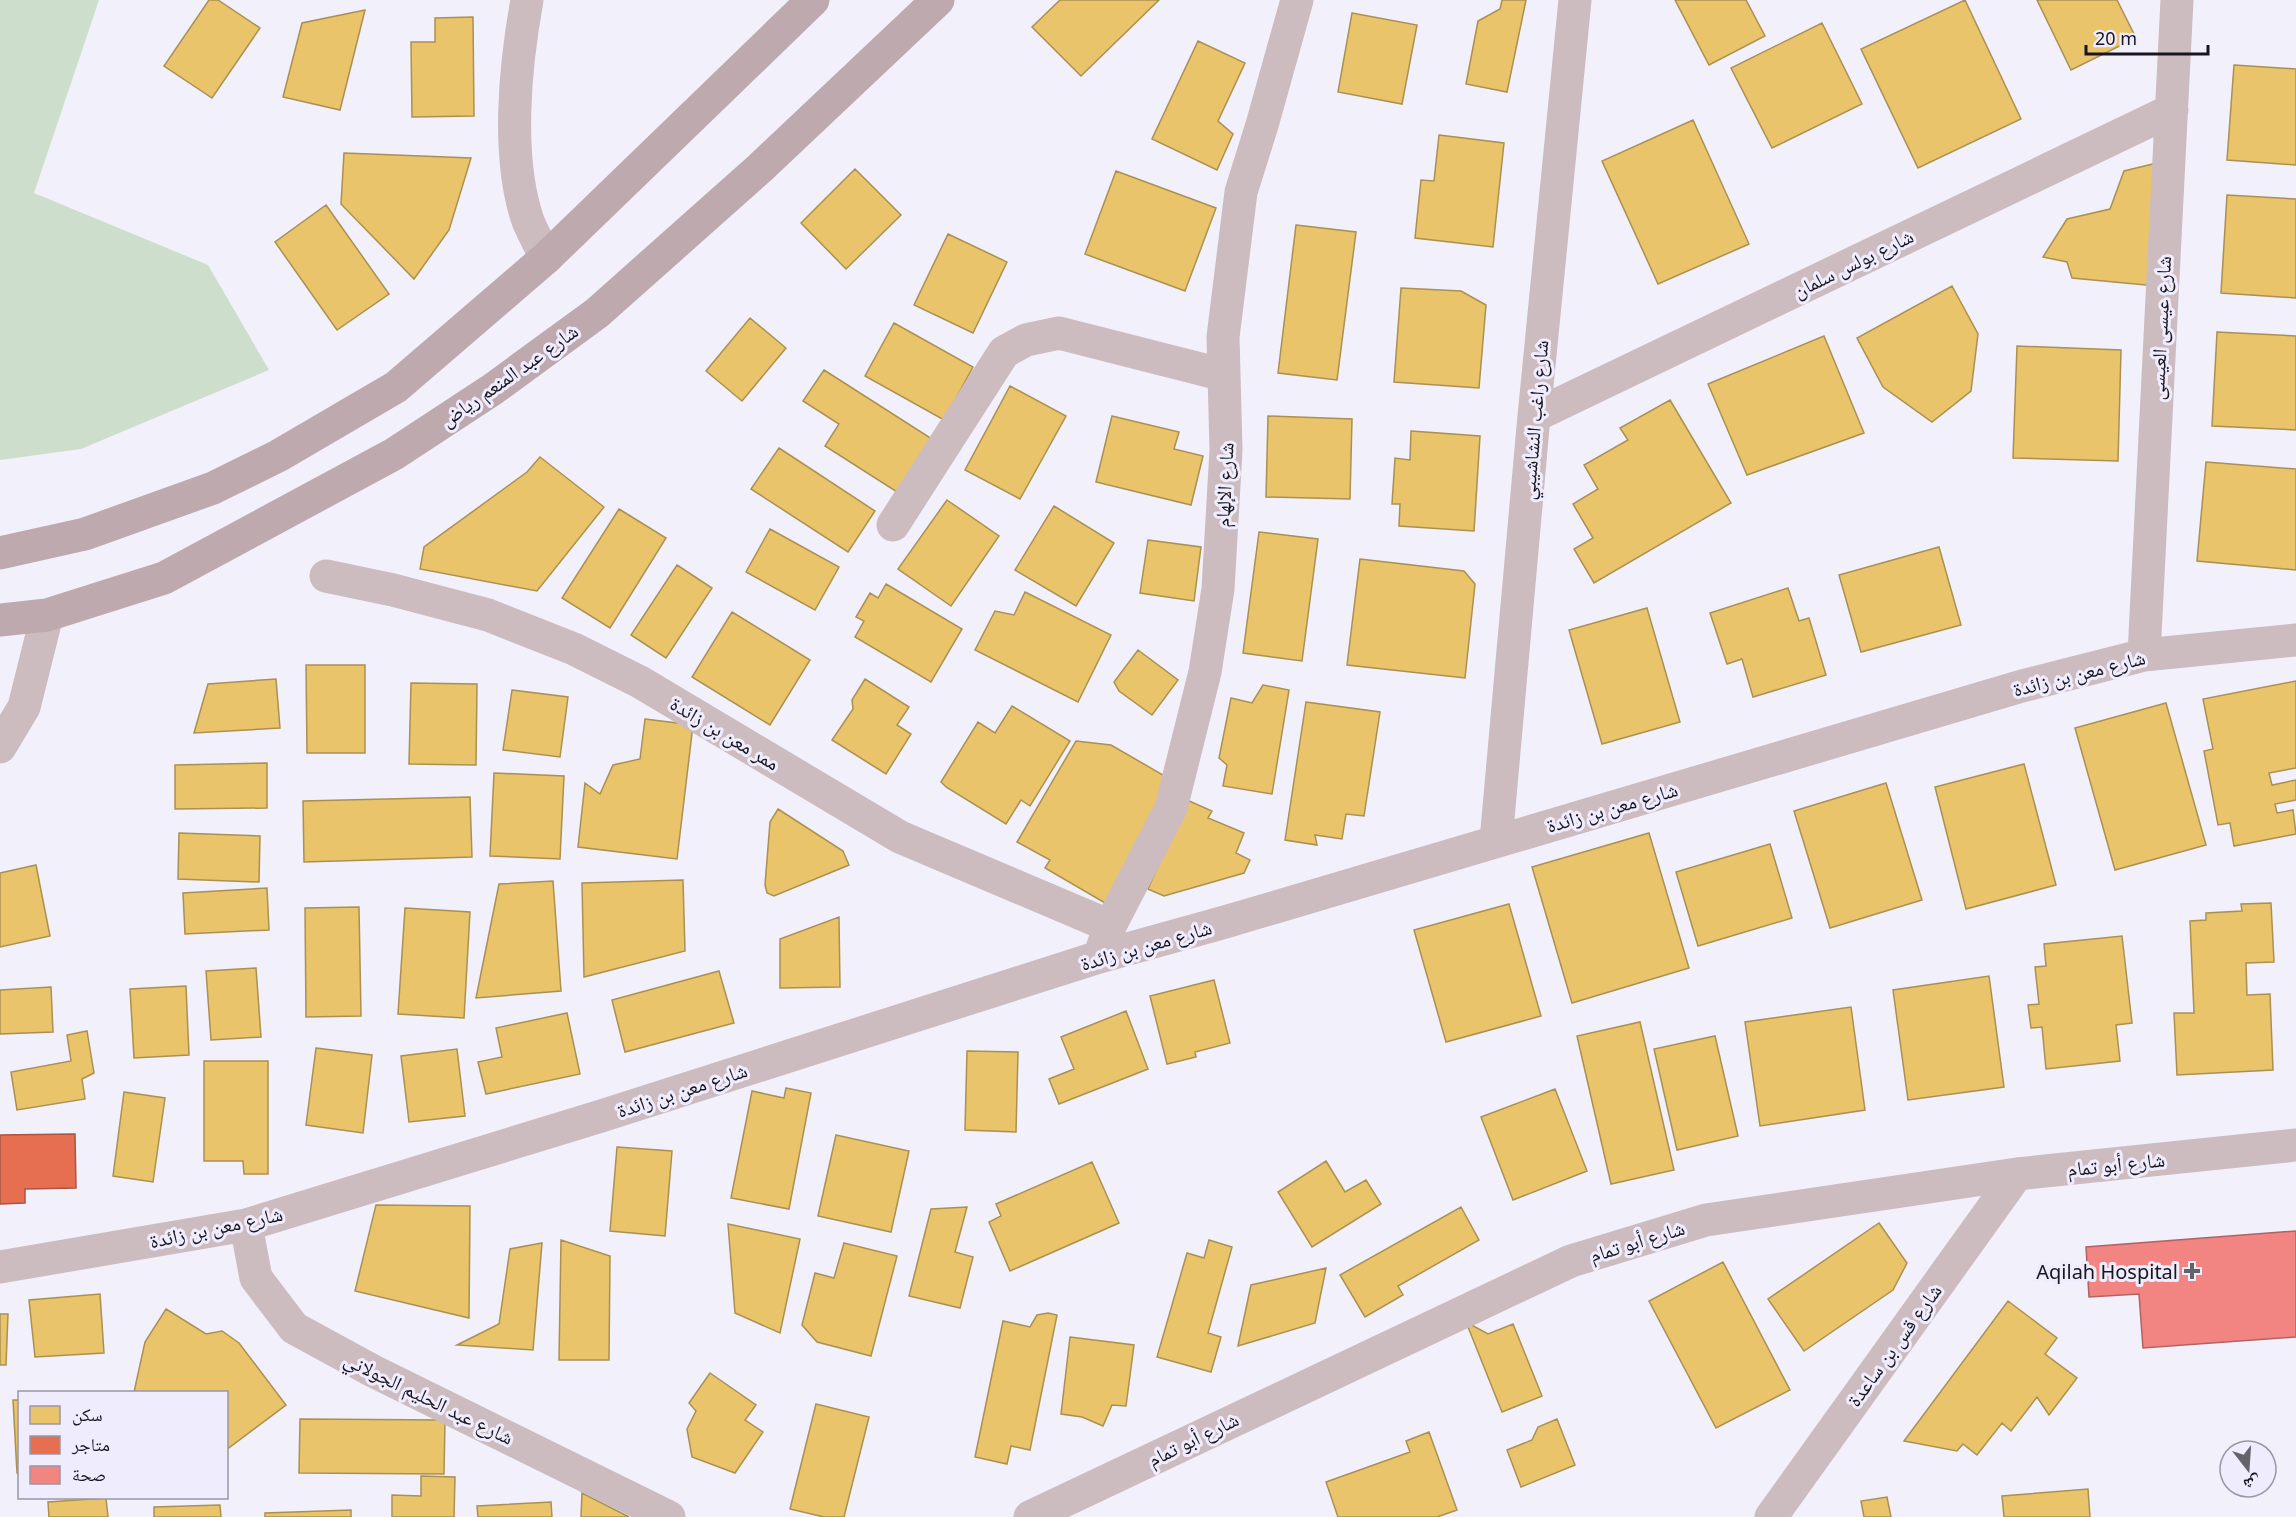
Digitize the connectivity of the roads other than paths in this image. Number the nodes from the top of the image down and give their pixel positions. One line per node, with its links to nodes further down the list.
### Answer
1 (526, 0): 8 (street)
2 (813, 0): 8 (main road)
3 (938, 0): 14 (main road, شارع عبد المنعم رياض)
4 (1297, 0): 9 (street, شارع الإلهام)
5 (1575, 0): 10 (street, شارع راغب النشاشيبي)
6 (2177, 0): 7 (street, شارع عيسى العيسى)
7 (2172, 110): 10 (street, شارع بولس سلمان); 17 (street, شارع عيسى العيسى)
8 (546, 258): 12 (main road)
9 (1224, 375): 11 (street); 20 (street, شارع الإلهام)
10 (1534, 416): 19 (street, شارع راغب النشاشيبي)
11 (892, 525)
12 (0, 553)
13 (326, 576): 20 (street, ممر معن بن زائدة)
14 (47, 615): 15 (main road, شارع عبد المنعم رياض); 18 (street)
15 (0, 621)
16 (2296, 640): 17 (street, شارع معن بن زائدة)
17 (2144, 655): 19 (street, شارع معن بن زائدة)
18 (0, 747)
19 (1496, 841): 21 (street, شارع معن بن زائدة)
20 (1110, 926): 21 (street, شارع الإلهام)
21 (1099, 957): 24 (street, شارع معن بن زائدة)
22 (2296, 1145): 23 (street, شارع أبو تمام)
23 (2017, 1174): 27 (street, شارع أبو تمام); 28 (street, شارع قس بن ساعدة)
24 (246, 1225): 25 (street, شارع معن بن زائدة); 26 (street, شارع عبد الحليم الجولاني)
25 (0, 1267)
26 (669, 1517)
27 (1030, 1517)
28 (1772, 1517)

